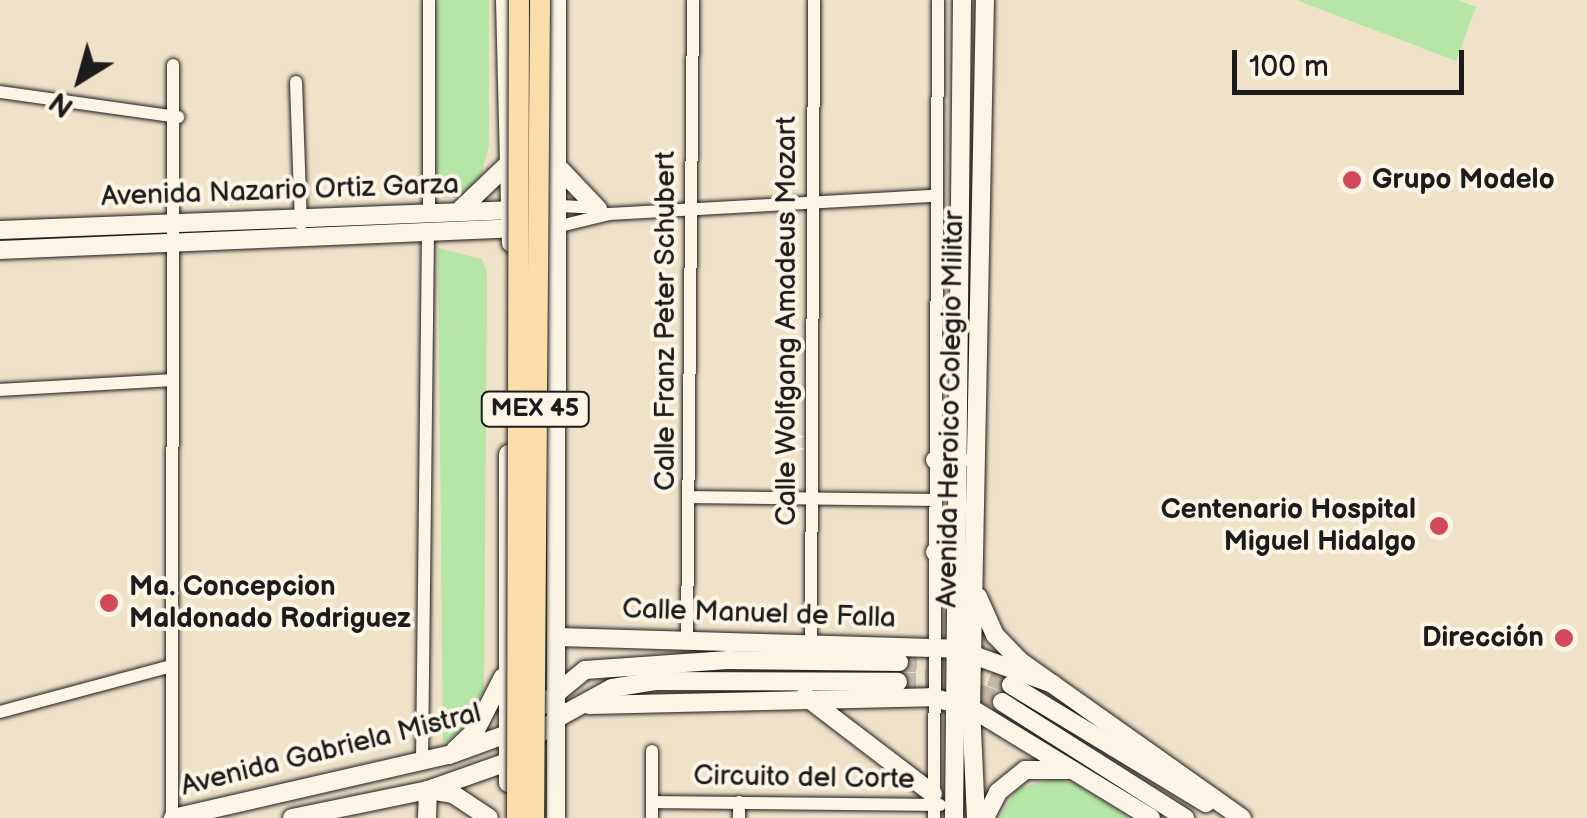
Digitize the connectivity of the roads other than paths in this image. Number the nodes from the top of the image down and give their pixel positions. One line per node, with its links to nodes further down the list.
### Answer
1 (429, 0): 20 (street)
2 (505, 0): 15 (street)
3 (520, 0): 79 (main road, MEX 45, bridge)
4 (540, 0): 80 (main road, MEX 45, bridge)
5 (557, 0): 16 (street)
6 (694, 0): 23 (street, Calle Franz Peter Schubert)
7 (814, 0): 18 (street, Calle Wolfgang Amadeus Mozart)
8 (938, 0): 17 (street, Avenida Heroico Colegio Militar)
9 (962, 0): 35 (street, Avenida Heroico Colegio Militar)
10 (985, 0): 41 (street, Avenida Heroico Colegio Militar)
11 (173, 65): 14 (street)
12 (296, 82): 24 (street)
13 (0, 92): 14 (street)
14 (178, 117): 28 (street)
15 (507, 165): 21 (street); 25 (street)
16 (560, 169): 19 (street); 22 (street)
17 (935, 196): 18 (street); 34 (street, Avenida Heroico Colegio Militar)
18 (812, 205): 23 (street); 36 (street, Calle Wolfgang Amadeus Mozart)
19 (561, 206): 22 (street); 25 (street, Avenida Nazario Ortiz Garza); 26 (street)
20 (429, 210): 21 (street, Avenida Nazario Ortiz Garza); 24 (street, Avenida Nazario Ortiz Garza)
21 (458, 210): 25 (street, Avenida Nazario Ortiz Garza)
22 (604, 211): 23 (street); 26 (street)
23 (689, 212): 37 (street, Calle Franz Peter Schubert)
24 (301, 218): 28 (street, Avenida Nazario Ortiz Garza); 30 (street)
25 (508, 220): 26 (street, Avenida Nazario Ortiz Garza); 29 (street, Avenida Nazario Ortiz Garza); 51 (street)
26 (560, 226): 43 (street)
27 (0, 230): 28 (street, Avenida Nazario Ortiz Garza)
28 (174, 232): 30 (street, Avenida Nazario Ortiz Garza); 31 (street, Avenida Nazario Ortiz Garza); 32 (street)
29 (428, 233): 30 (street, Avenida Nazario Ortiz Garza); 65 (street)
30 (302, 241)
31 (0, 250)
32 (172, 380): 33 (street); 50 (street)
33 (0, 390)
34 (935, 460): 35 (street); 38 (street, Avenida Heroico Colegio Militar)
35 (960, 460): 40 (street, Avenida Heroico Colegio Militar)
36 (811, 497): 37 (street); 38 (street); 45 (street, Calle Wolfgang Amadeus Mozart)
37 (692, 498): 44 (street, Calle Franz Peter Schubert)
38 (933, 500): 39 (street, Avenida Heroico Colegio Militar)
39 (935, 552): 40 (street); 46 (street, Avenida Heroico Colegio Militar)
40 (960, 553): 47 (street, Avenida Heroico Colegio Militar)
41 (976, 592): 47 (street, Avenida Heroico Colegio Militar); 53 (street)
42 (601, 636): 43 (street, Calle Manuel de Falla); 44 (street, Calle Manuel de Falla); 49 (street)
43 (558, 637): 54 (street)
44 (687, 641): 45 (street, Calle Manuel de Falla)
45 (811, 641): 46 (street, Calle Manuel de Falla)
46 (934, 648): 47 (street, Calle Manuel de Falla); 56 (street, Avenida Heroico Colegio Militar)
47 (966, 651): 53 (street, Calle Manuel de Falla); 57 (street, Avenida Heroico Colegio Militar); 59 (street, Avenida Heroico Colegio Militar)
48 (899, 662): 49 (street, Avenida Gabriela Mistral)
49 (635, 665): 54 (street, Avenida Gabriela Mistral)
50 (168, 666): 60 (street); 74 (street)
51 (506, 672): 62 (street); 64 (street)
52 (898, 682): 58 (street, Avenida Gabriela Mistral)
53 (1053, 684): 89 (street)
54 (558, 690): 61 (street); 62 (street, Avenida Gabriela Mistral)
55 (804, 696): 56 (street); 58 (street); 71 (street)
56 (931, 697): 57 (street); 71 (street, Avenida Heroico Colegio Militar)
57 (952, 702): 59 (street); 73 (street, Avenida Heroico Colegio Militar)
58 (583, 705): 61 (street, Avenida Gabriela Mistral)
59 (971, 708): 67 (street); 84 (street, Avenida Heroico Colegio Militar)
60 (0, 712)
61 (558, 717): 66 (street, Avenida Gabriela Mistral); 81 (street)
62 (507, 734): 64 (street, Avenida Gabriela Mistral); 66 (street)
63 (652, 751): 69 (street)
64 (449, 756): 65 (street, Avenida Gabriela Mistral)
65 (422, 762): 74 (street, Avenida Gabriela Mistral)
66 (507, 762): 68 (street, Avenida Gabriela Mistral); 78 (street)
67 (1078, 772): 85 (street); 86 (street)
68 (428, 790): 75 (street, Avenida Gabriela Mistral); 76 (street); 77 (street)
69 (652, 802): 70 (street, Circuito del Corte); 82 (street)
70 (739, 802): 72 (street, Circuito del Corte); 83 (street)
71 (934, 806): 72 (street, Circuito del Corte); 73 (street, Circuito del Corte)
72 (828, 812)
73 (954, 812)
74 (173, 818)
75 (292, 818)
76 (427, 818)
77 (488, 818)
78 (508, 818)
79 (517, 818)
80 (534, 818)
81 (556, 818)
82 (652, 818)
83 (739, 818)
84 (976, 818)
85 (985, 818)
86 (1150, 818)
87 (1185, 818): 88 (street)
88 (1232, 818)
89 (1242, 818)

